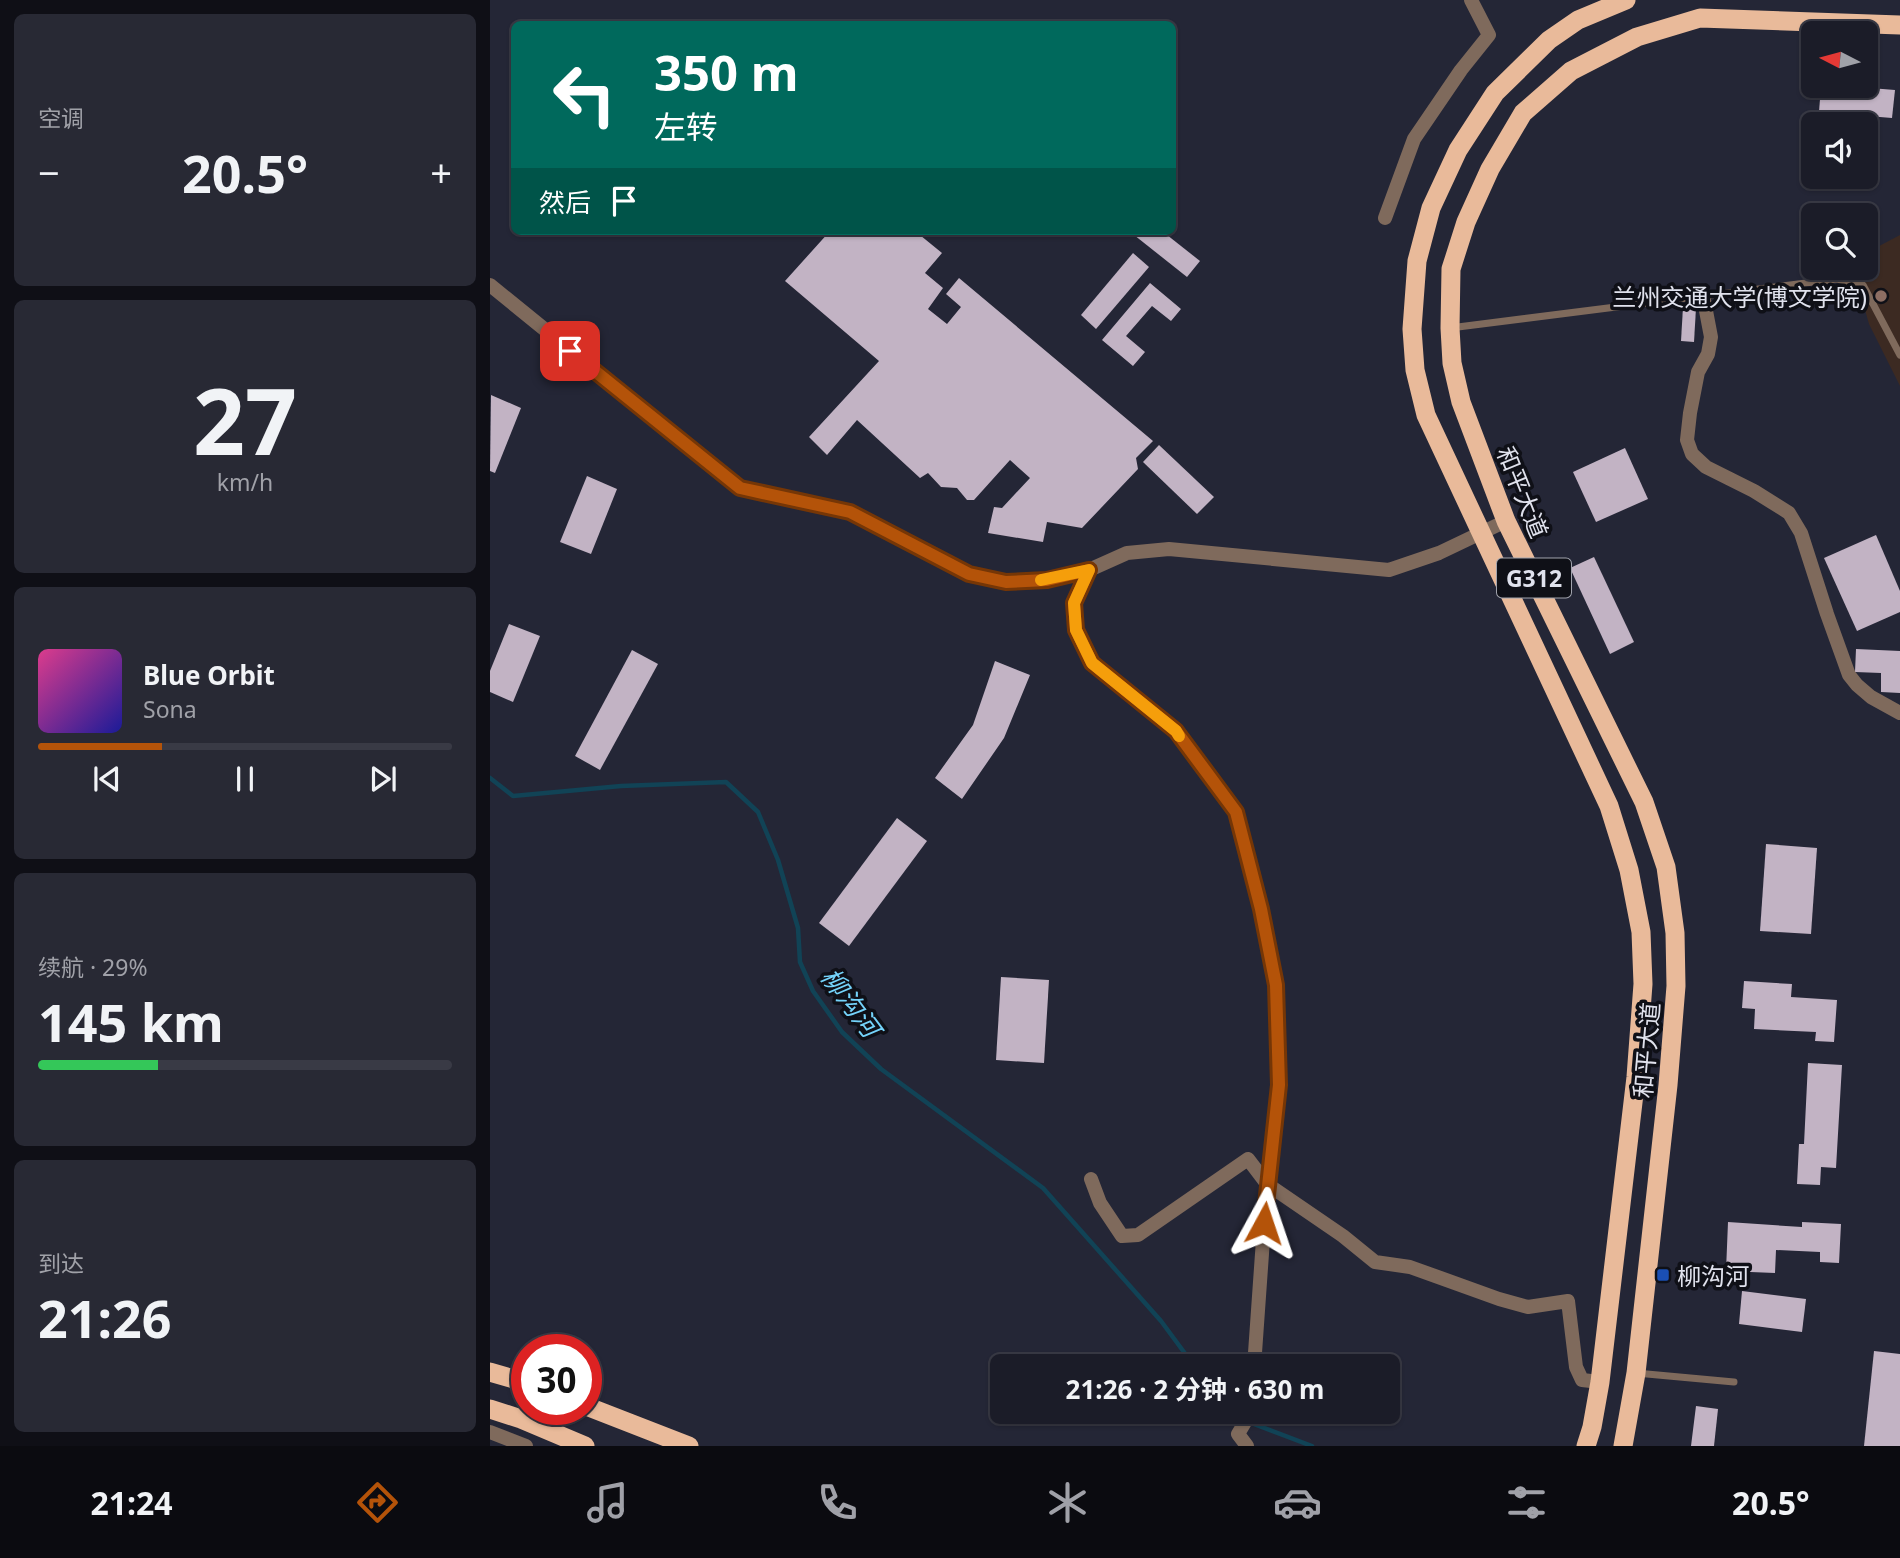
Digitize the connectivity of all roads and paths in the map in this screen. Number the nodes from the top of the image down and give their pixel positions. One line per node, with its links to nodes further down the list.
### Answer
1 (1471, 0): 4 (street)
2 (1626, 0): 10 (highway, 和平大道 / G312)
3 (1900, 25): 7 (highway, 和平大道 / G312)
4 (1385, 218)
5 (490, 285): 11 (street)
6 (1703, 295): 7 (lane); 8 (lane); 12 (street)
7 (1450, 328): 9 (highway, 和平大道 / G312)
8 (1900, 355)
9 (1506, 521): 10 (street); 17 (highway, 和平大道 / G312)
10 (1483, 532): 11 (street); 19 (highway, 和平大道 / G312)
11 (1089, 570): 14 (street)
12 (1900, 713)
13 (1091, 1179): 14 (street)
14 (1267, 1184): 15 (street); 19 (street)
15 (1255, 1354)
16 (490, 1372): 18 (highway)
17 (1636, 1373): 20 (lane); 30 (highway, 和平大道 / G312)
18 (511, 1378)
19 (1600, 1382): 29 (highway, 和平大道 / G312)
20 (1734, 1382)
21 (490, 1409): 26 (highway)
22 (602, 1412): 27 (highway)
23 (1244, 1424): 28 (street)
24 (490, 1432): 25 (street)
25 (526, 1446)
26 (585, 1446)
27 (689, 1446)
28 (1247, 1446)
29 (1586, 1446)
30 (1623, 1446)

